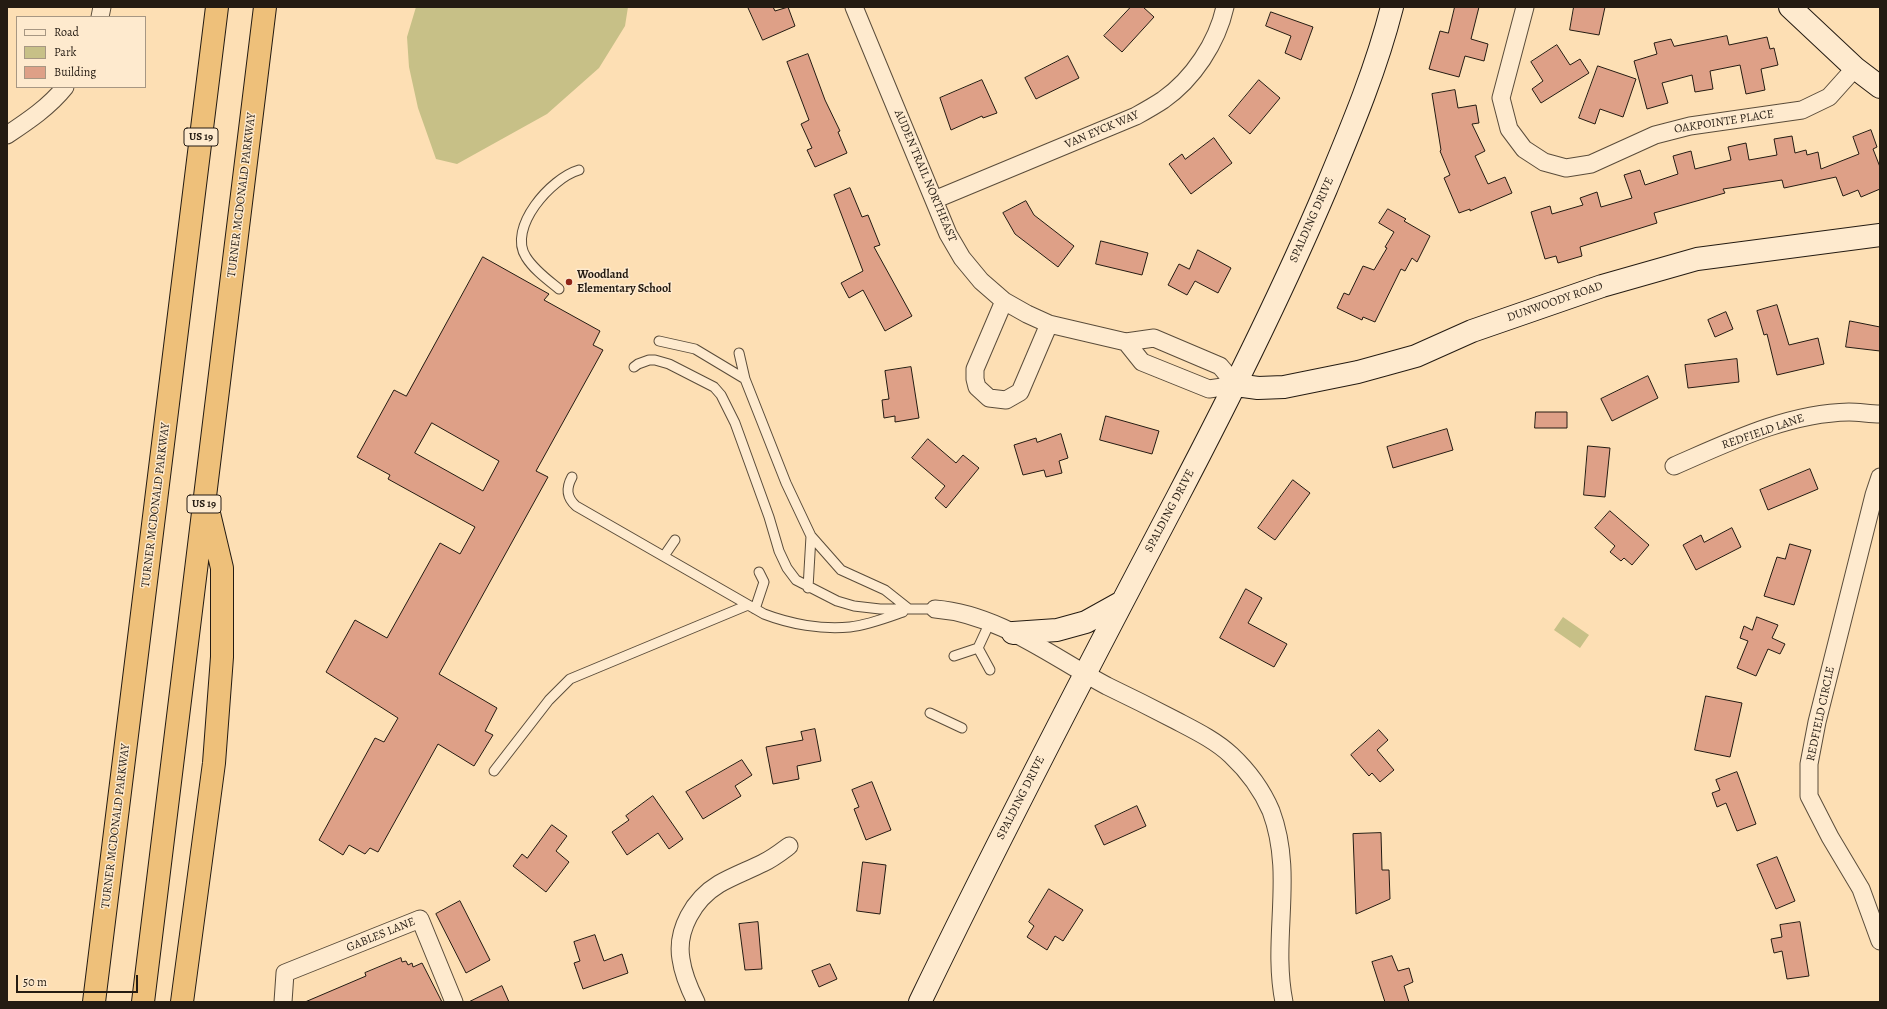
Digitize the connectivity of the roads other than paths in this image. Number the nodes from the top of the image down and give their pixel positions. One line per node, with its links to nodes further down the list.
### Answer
1 (216, 7): 49 (highway, TURNER MCDONALD PARKWAY / US 19)
2 (265, 7): 28 (highway, TURNER MCDONALD PARKWAY / US 19)
3 (854, 7): 13 (street, AUDEN TRAIL NORTHEAST)
4 (1225, 7): 13 (street, VAN EYCK WAY)
5 (1392, 7): 23 (street, SPALDING DRIVE)
6 (1525, 7): 8 (street, OAKPOINTE PLACE)
7 (1790, 7): 8 (street)
8 (1855, 68): 9 (street)
9 (1880, 87)
10 (64, 88): 11 (street)
11 (7, 135)
12 (578, 170): 15 (lane)
13 (934, 200): 16 (street, AUDEN TRAIL NORTHEAST)
14 (1880, 235): 23 (street, DUNWOODY ROAD)
15 (559, 289)
16 (1004, 301): 17 (street, AUDEN TRAIL NORTHEAST); 17 (street)
17 (1049, 324): 19 (street, AUDEN TRAIL NORTHEAST)
18 (659, 341): 22 (lane)
19 (1126, 342): 23 (street, AUDEN TRAIL NORTHEAST); 23 (street)
20 (739, 354): 22 (lane)
21 (634, 367): 33 (lane)
22 (745, 379): 29 (lane)
23 (1236, 385): 34 (street, SPALDING DRIVE)
24 (1880, 414): 25 (street, REDFIELD LANE)
25 (1674, 466)
26 (1880, 477): 48 (street, REDFIELD CIRCLE)
27 (572, 478): 31 (lane)
28 (205, 495): 50 (highway, TURNER MCDONALD PARKWAY / US 19); 51 (highway)
29 (811, 536): 33 (lane); 36 (lane)
30 (675, 540): 31 (lane)
31 (664, 556): 35 (lane)
32 (759, 572): 35 (lane)
33 (808, 588): 36 (lane)
34 (1122, 602): 39 (street); 43 (street, SPALDING DRIVE)
35 (751, 607): 36 (lane); 46 (lane)
36 (910, 609): 37 (lane)
37 (936, 609): 38 (street)
38 (990, 622): 39 (street); 40 (lane)
39 (1013, 634): 43 (street)
40 (978, 648): 41 (lane); 42 (lane)
41 (954, 656)
42 (990, 670)
43 (1084, 674): 55 (street, SPALDING DRIVE); 56 (street)
44 (930, 713): 45 (lane)
45 (962, 728)
46 (494, 771)
47 (789, 846): 54 (street)
48 (1880, 941)
49 (94, 1002)
50 (143, 1002)
51 (182, 1002)
52 (283, 1002): 53 (street, GABLES LANE)
53 (454, 1002)
54 (696, 1002)
55 (920, 1002)
56 (1284, 1002)

